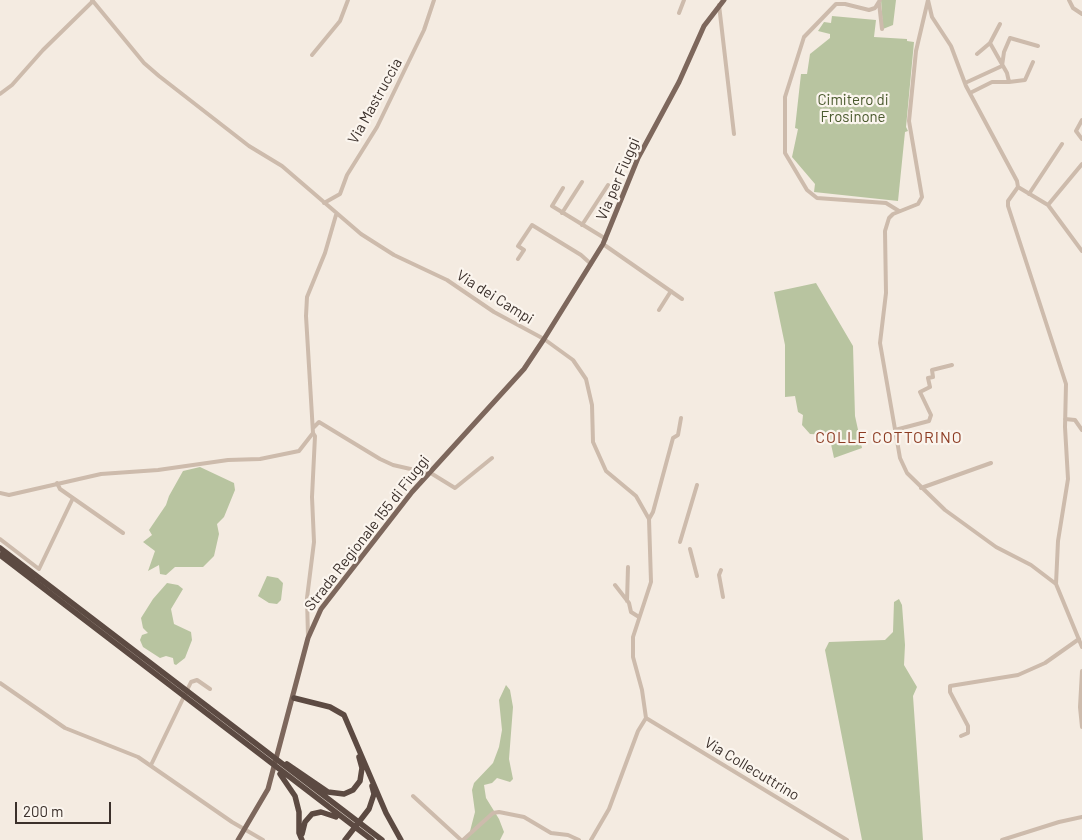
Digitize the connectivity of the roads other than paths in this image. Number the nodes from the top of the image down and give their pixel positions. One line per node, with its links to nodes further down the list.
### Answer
1 (348, 0): 17 (street)
2 (434, 0): 34 (street, Via Mastruccia)
3 (684, 0): 10 (street)
4 (724, 0): 9 (main road, Via per Fiuggi)
5 (928, 0): 21 (street); 37 (street)
6 (1069, 0): 11 (street)
7 (93, 1): 23 (street); 34 (street, Via dei Campi)
8 (880, 1): 13 (street); 36 (street)
9 (719, 5): 25 (street); 42 (main road, Via per Fiuggi)
10 (679, 13)
11 (1082, 14)
12 (1000, 24): 14 (street)
13 (882, 29)
14 (990, 43): 16 (street); 19 (street)
15 (1038, 46): 19 (street)
16 (977, 54)
17 (312, 55)
18 (1033, 62): 20 (street)
19 (1002, 66): 20 (street); 21 (street)
20 (1008, 82): 22 (street)
21 (966, 83): 22 (street)
22 (970, 93): 31 (street)
23 (0, 94)
24 (1082, 120): 26 (street)
25 (734, 134)
26 (1082, 139)
27 (1062, 144): 33 (street)
28 (1082, 164): 35 (street)
29 (582, 182): 38 (street)
30 (608, 185): 41 (street)
31 (1018, 187): 33 (street); 52 (street)
32 (563, 188): 38 (street)
33 (1029, 194): 35 (street)
34 (324, 203): 39 (street, Via dei Campi)
35 (1048, 205): 43 (street)
36 (893, 208): 37 (street); 40 (street)
37 (899, 212): 40 (street)
38 (562, 213): 41 (street)
39 (336, 214): 49 (street, Via dei Campi); 53 (street)
40 (891, 216): 54 (street)
41 (582, 225): 42 (street)
42 (604, 241): 45 (main road, Via per Fiuggi); 46 (street)
43 (1082, 251)
44 (518, 260): 45 (street)
45 (591, 264): 49 (main road, Via per Fiuggi)
46 (671, 292): 47 (street); 48 (street)
47 (682, 299)
48 (659, 310)
49 (544, 339): 59 (main road, Strada Regionale 155 di Fiuggi); 67 (street, Via dei Campi)
50 (952, 365): 54 (street)
51 (681, 418): 67 (street)
52 (1065, 419): 55 (street); 77 (street)
53 (313, 428): 56 (street); 59 (street)
54 (896, 430): 62 (street)
55 (1082, 430)
56 (313, 433): 60 (street); 82 (street)
57 (492, 458): 59 (street)
58 (991, 463): 62 (street)
59 (428, 472): 82 (main road, Strada Regionale 155 di Fiuggi)
60 (58, 484): 64 (street); 66 (street)
61 (697, 485): 70 (street)
62 (921, 488): 77 (street)
63 (0, 493): 64 (street)
64 (9, 494): 65 (street)
65 (0, 498)
66 (73, 498): 68 (street); 69 (street)
67 (649, 519): 81 (street, Via dei Campi)
68 (123, 532)
69 (0, 538)
70 (680, 542)
71 (0, 548): 88 (highway)
72 (690, 549): 76 (street)
73 (0, 555): 88 (highway)
74 (628, 567): 80 (street)
75 (721, 570): 79 (street)
76 (697, 576)
77 (1056, 584): 83 (street)
78 (615, 586): 80 (street)
79 (723, 597)
80 (627, 601): 81 (street)
81 (639, 617): 90 (street, Via dei Campi)
82 (308, 638): 89 (main road, Strada Regionale 155 di Fiuggi)
83 (1079, 639): 84 (street); 93 (street)
84 (1082, 647)
85 (1082, 671): 91 (street)
86 (0, 683): 95 (street)
87 (210, 688): 95 (street)
88 (181, 691): 94 (highway)
89 (294, 698): 92 (highway); 101 (main road, Strada Regionale 155 di Fiuggi)
90 (646, 718): 112 (street); 113 (street, Via Collecuttrino)
91 (1082, 727)
92 (352, 734): 96 (highway); 97 (highway)
93 (961, 736)
94 (271, 760): 97 (highway); 97 (highway)
95 (151, 764): 101 (street)
96 (366, 766): 106 (highway); 109 (highway)
97 (284, 770): 99 (highway); 103 (highway)
98 (413, 796): 110 (street)
99 (347, 818): 102 (highway); 103 (highway)
100 (1082, 818): 114 (street)
101 (245, 830): 104 (main road, Strada Regionale 155 di Fiuggi); 105 (street)
102 (366, 832): 107 (highway); 108 (highway)
103 (301, 838)
104 (238, 840)
105 (263, 840)
106 (345, 840)
107 (372, 840)
108 (382, 840)
109 (401, 840)
110 (462, 840): 111 (street)
111 (578, 840)
112 (591, 840)
113 (847, 840)
114 (1002, 840)

